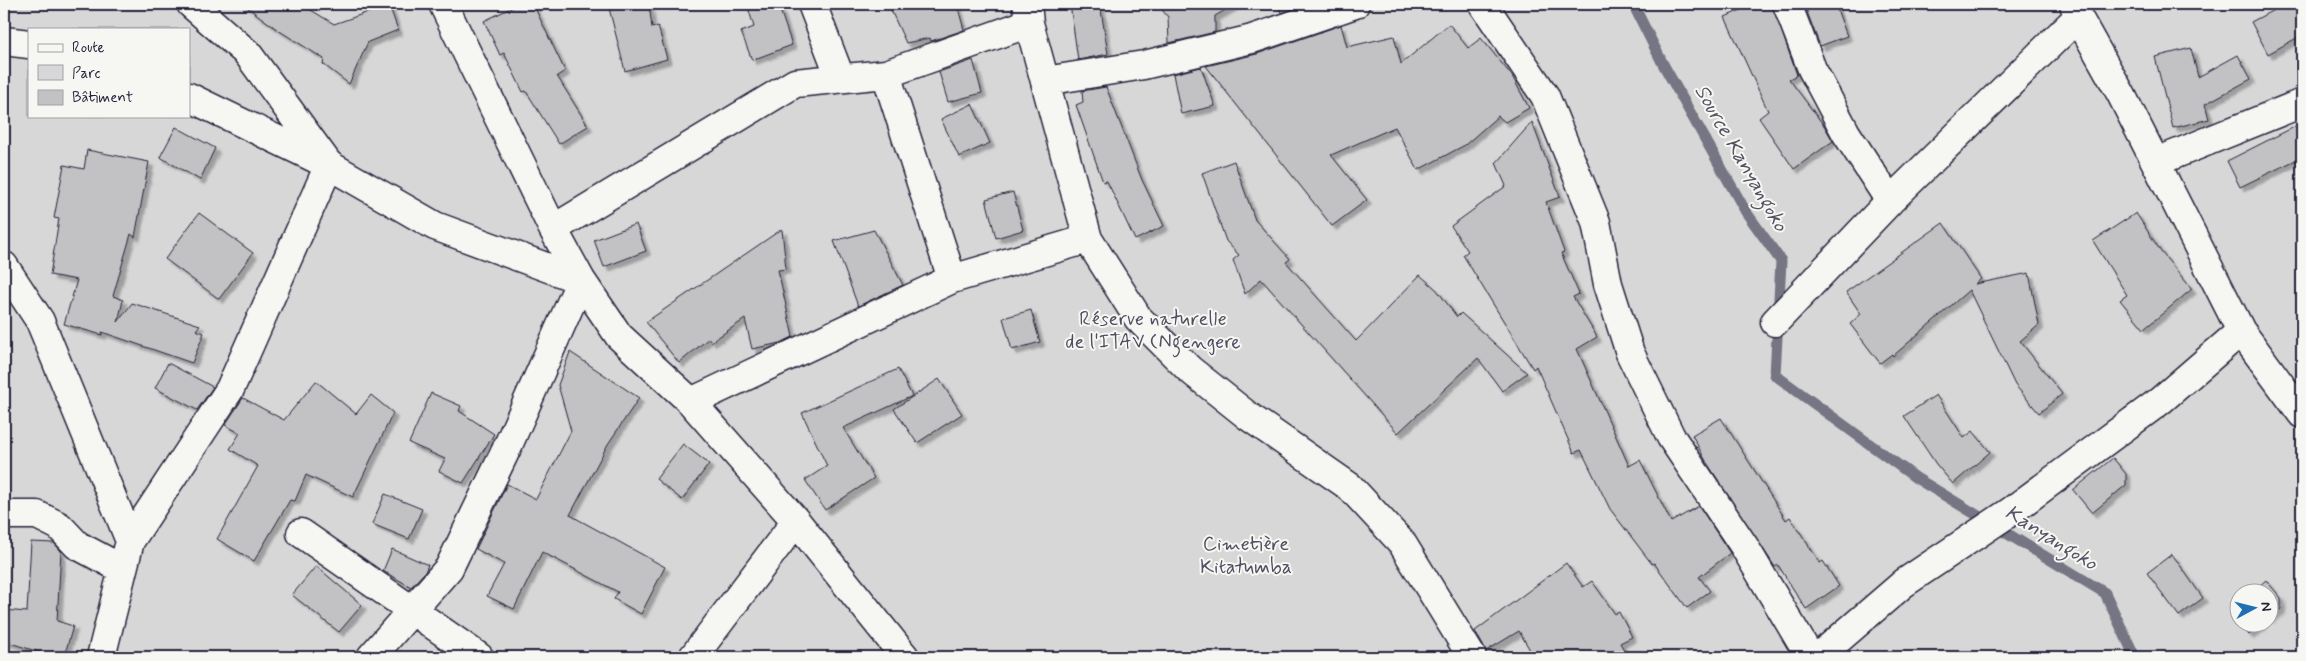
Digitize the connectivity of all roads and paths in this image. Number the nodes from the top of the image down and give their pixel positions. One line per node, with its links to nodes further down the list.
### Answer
1 (191, 4): 17 (street)
2 (443, 4): 19 (street)
3 (812, 4): 12 (street)
4 (1355, 4): 13 (street)
5 (1484, 4): 40 (street)
6 (1787, 4): 18 (street)
7 (2076, 10): 16 (street); 18 (street)
8 (1028, 13): 11 (street); 13 (street)
9 (4, 41): 10 (street)
10 (28, 44)
11 (886, 74): 12 (street); 22 (street)
12 (840, 77): 19 (street)
13 (1045, 81): 20 (street)
14 (190, 97): 17 (street)
15 (2302, 103): 16 (street)
16 (2156, 162): 25 (street)
17 (329, 165): 23 (street); 31 (street)
18 (1890, 201): 24 (street)
19 (553, 229): 23 (street)
20 (1088, 239): 22 (street); 39 (street)
21 (4, 266): 31 (street)
22 (952, 279): 26 (street)
23 (581, 280): 26 (street); 33 (street)
24 (1775, 322)
25 (2241, 331): 27 (street); 41 (street)
26 (691, 402): 29 (street)
27 (2302, 414)
28 (4, 515): 32 (street)
29 (796, 521): 37 (street); 38 (street)
30 (301, 533): 33 (street)
31 (130, 541): 32 (street)
32 (122, 569): 34 (street)
33 (413, 610): 35 (street); 36 (street)
34 (100, 657)
35 (371, 657)
36 (479, 657)
37 (693, 657)
38 (905, 657)
39 (1472, 657)
40 (1810, 657)
41 (1818, 657)

